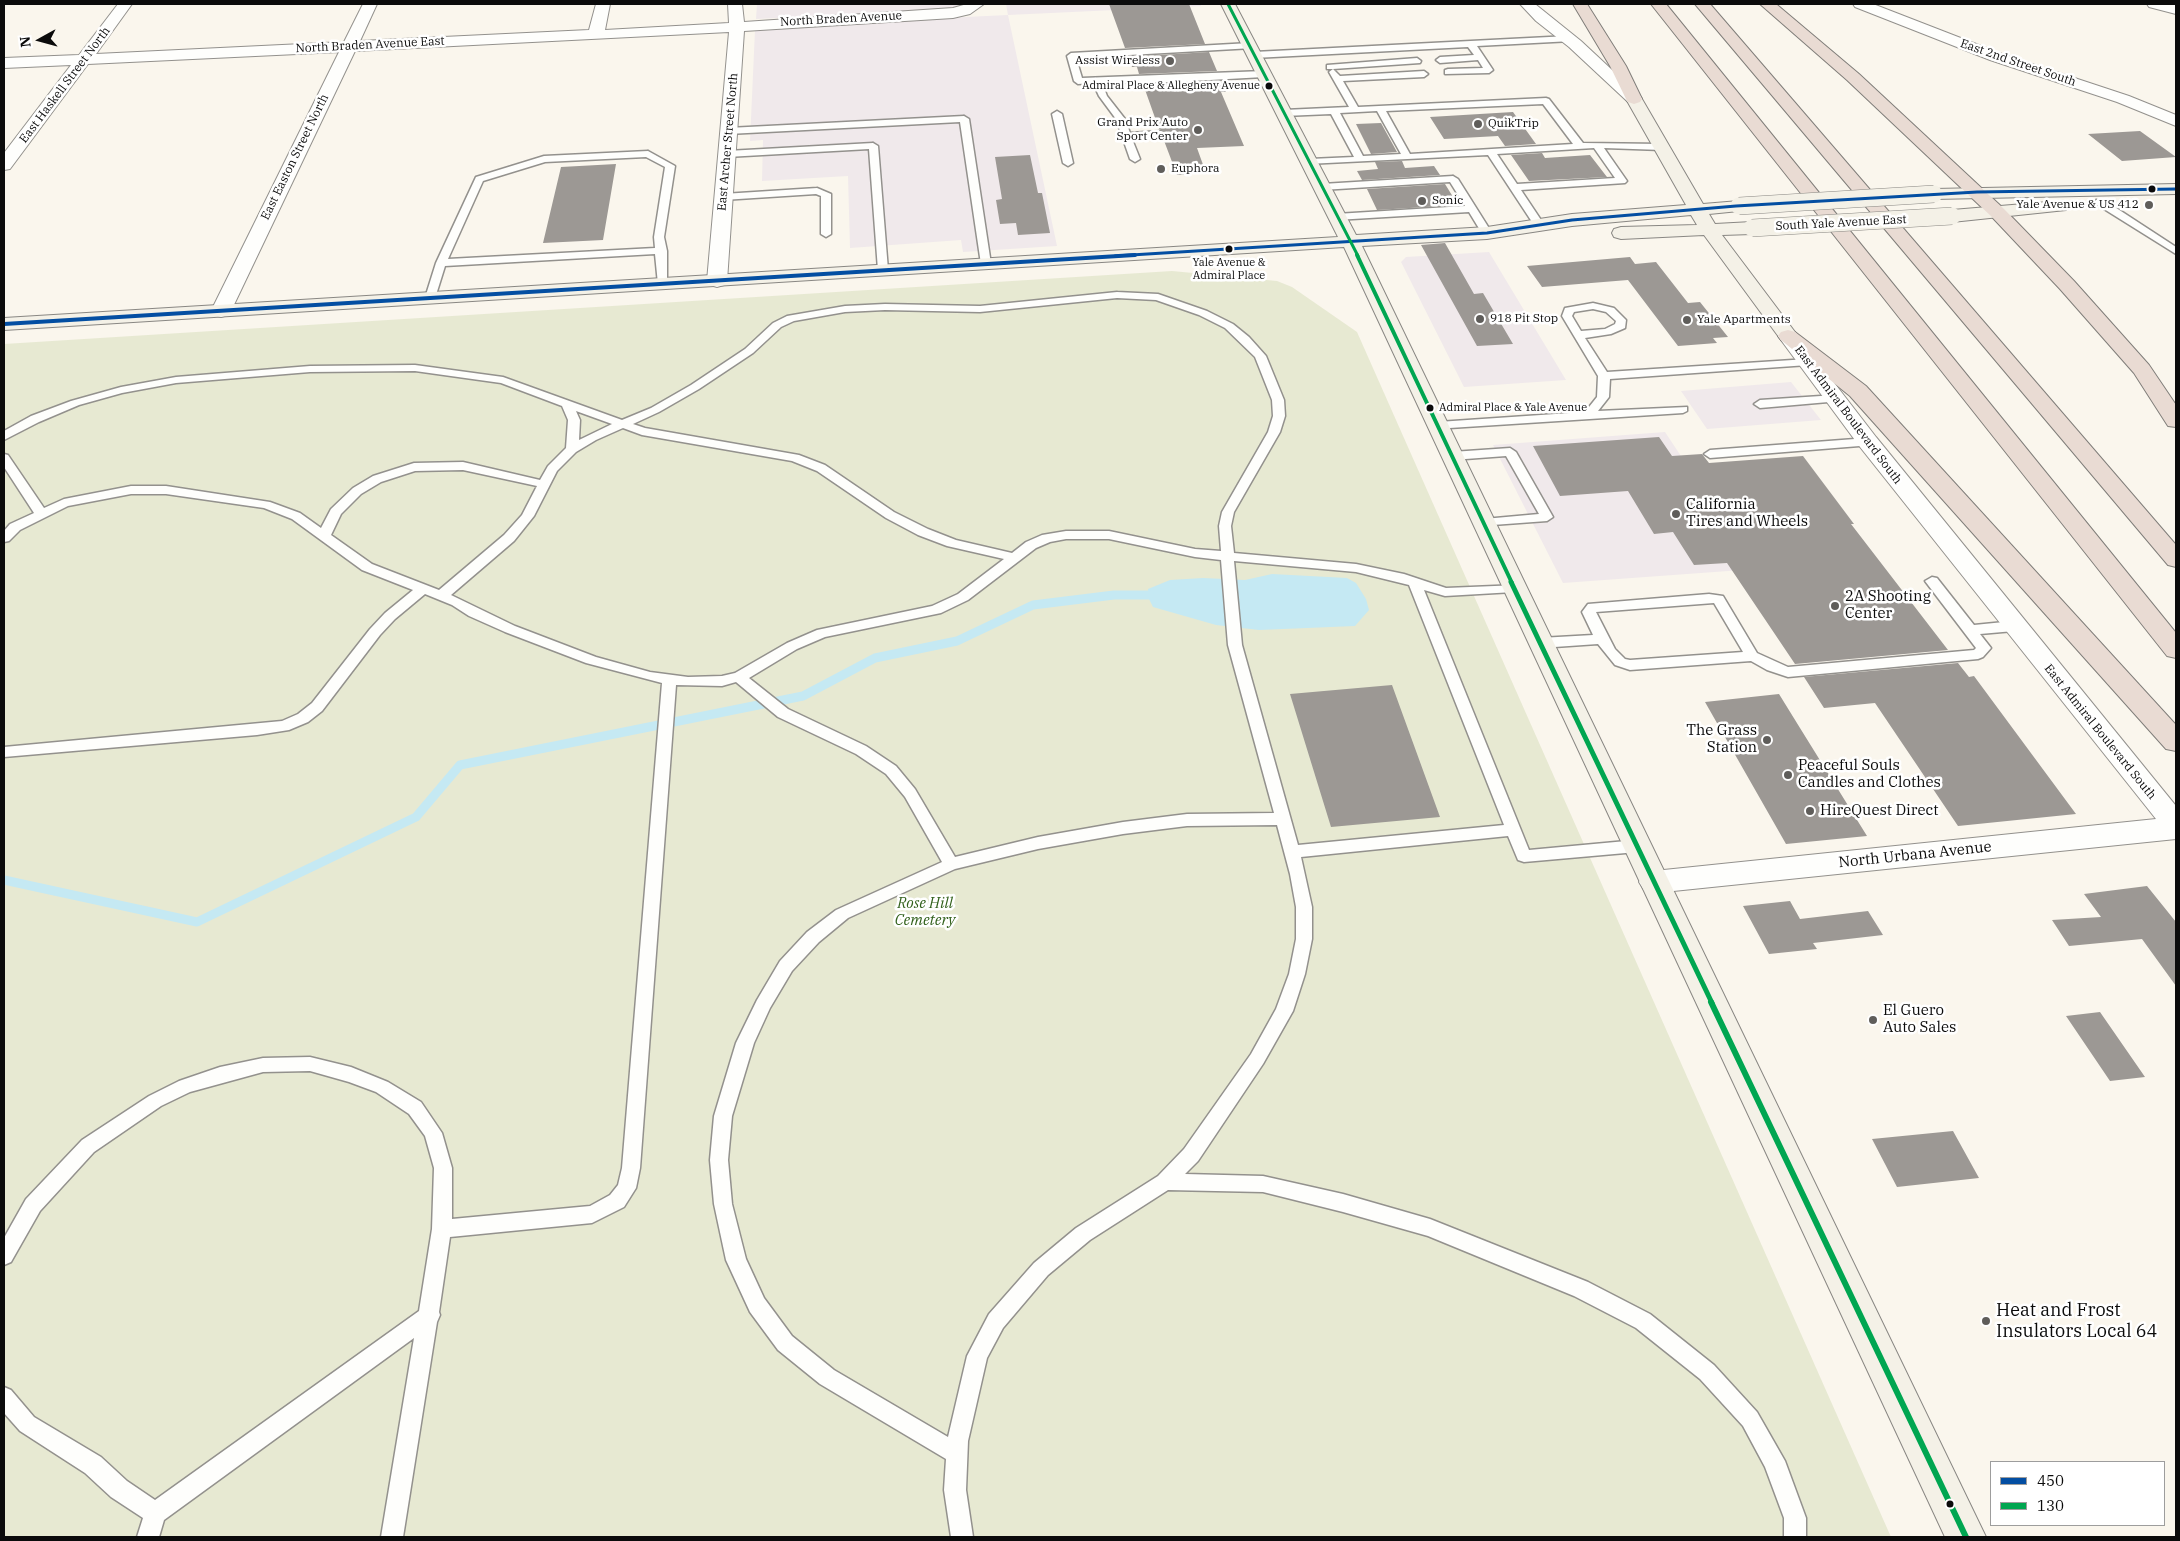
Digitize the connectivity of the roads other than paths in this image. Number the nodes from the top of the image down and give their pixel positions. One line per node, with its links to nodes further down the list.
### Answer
1 (125, 4): 23 (street, East Haskell Street North)
2 (370, 4): 19 (street, East Easton Street North)
3 (603, 4): 16 (street)
4 (735, 4): 15 (street, East Archer Street North)
5 (1228, 4): 20 (main road)
6 (1528, 4): 17 (street, East Admiral Boulevard South)
7 (1580, 4): 28 (highway)
8 (1658, 4): 109 (highway)
9 (1702, 4): 99 (highway)
10 (1767, 4): 52 (highway)
11 (1860, 4): 34 (street, East 2nd Street South)
12 (2154, 4): 14 (street)
13 (976, 5): 15 (street, North Braden Avenue)
14 (2176, 10)
15 (736, 26): 16 (street, North Braden Avenue East); 35 (street, East Archer Street North)
16 (596, 34): 19 (street, North Braden Avenue East)
17 (1569, 39): 18 (lane); 28 (street, East Admiral Boulevard South)
18 (1470, 43): 21 (lane); 22 (lane)
19 (348, 47): 23 (street, North Braden Avenue East); 72 (street, East Easton Street North)
20 (1252, 51): 21 (lane); 26 (main road); 27 (lane)
21 (1322, 52): 25 (lane)
22 (1481, 58): 22 (lane)
23 (84, 59): 24 (street, North Braden Avenue East); 48 (street, East Haskell Street North)
24 (4, 63)
25 (1332, 70): 25 (lane); 30 (lane)
26 (1264, 74): 27 (lane); 32 (main road)
27 (1096, 80): 37 (lane)
28 (1634, 99): 40 (main road, East Admiral Boulevard South)
29 (1380, 109): 30 (lane); 39 (lane); 43 (lane)
30 (1354, 110): 31 (lane)
31 (1334, 111): 32 (lane); 45 (lane)
32 (1284, 113): 46 (main road)
33 (1057, 114): 47 (lane)
34 (2176, 121)
35 (728, 131): 42 (street, East Archer Street North); 67 (lane)
36 (1161, 134): 37 (lane)
37 (1126, 136): 44 (lane)
38 (1597, 145): 39 (lane); 40 (lane); 50 (lane)
39 (1580, 146): 41 (lane)
40 (1662, 147): 56 (main road, East Admiral Boulevard South)
41 (1491, 152): 43 (lane); 50 (lane)
42 (727, 154): 53 (street, East Archer Street North); 68 (lane)
43 (1407, 156): 45 (lane)
44 (1135, 159)
45 (1360, 159): 46 (lane)
46 (1310, 162): 49 (main road)
47 (1068, 163)
48 (4, 165)
49 (1322, 187): 55 (lane); 58 (main road)
50 (1514, 187): 59 (lane)
51 (2176, 189): 52 (main road, South Yale Avenue East); 54 (main road, South Yale Avenue East)
52 (1977, 192): 56 (main road, South Yale Avenue East, bridge); 57 (highway)
53 (723, 197): 62 (lane); 69 (street, East Archer Street North)
54 (2100, 202): 57 (main road, South Yale Avenue East); 64 (lane)
55 (1471, 209): 58 (lane); 61 (lane)
56 (1697, 209): 59 (main road, South Yale Avenue East); 60 (main road, East Admiral Boulevard South)
57 (1998, 213): 60 (main road, South Yale Avenue East, bridge); 83 (highway)
58 (1336, 217): 63 (main road)
59 (1540, 226): 61 (main road, South Yale Avenue East)
60 (1709, 230): 61 (main road, South Yale Avenue East); 75 (main road, East Admiral Boulevard South)
61 (1496, 232): 63 (main road, South Yale Avenue East)
62 (826, 234)
63 (1350, 242): 67 (main road, South Yale Avenue East); 85 (main road)
64 (2176, 251)
65 (662, 252): 66 (lane); 66 (lane); 70 (lane)
66 (441, 263): 71 (lane)
67 (986, 264): 68 (main road, South Yale Avenue East)
68 (883, 270): 69 (main road, South Yale Avenue East)
69 (717, 281): 70 (main road, South Yale Avenue East)
70 (662, 284): 71 (main road, South Yale Avenue East)
71 (430, 298): 72 (main road, South Yale Avenue East)
72 (222, 311): 73 (main road, South Yale Avenue East)
73 (4, 324)
74 (1578, 335): 77 (lane)
75 (1788, 336): 76 (street, East Admiral Boulevard South); 113 (highway)
76 (1808, 362): 77 (lane); 78 (street, East Admiral Boulevard South)
77 (1604, 376): 82 (lane)
78 (1836, 399): 79 (lane); 87 (street, East Admiral Boulevard South)
79 (1760, 404)
80 (568, 405): 84 (lane); 86 (lane); 88 (lane)
81 (1683, 409): 82 (lane)
82 (1589, 415): 85 (lane)
83 (2176, 421)
84 (622, 424): 88 (lane); 97 (lane); 98 (lane)
85 (1438, 426): 90 (main road)
86 (4, 436)
87 (1868, 442): 89 (lane); 105 (street, East Admiral Boulevard South)
88 (572, 449): 92 (lane)
89 (1710, 454)
90 (1452, 456): 94 (main road); 94 (lane)
91 (4, 458): 93 (lane)
92 (543, 484): 95 (lane); 104 (lane)
93 (41, 513): 95 (lane); 96 (lane)
94 (1484, 523): 102 (main road)
95 (324, 536): 103 (lane)
96 (4, 538)
97 (1227, 556): 98 (lane); 101 (lane); 115 (lane)
98 (1015, 558): 111 (lane)
99 (2176, 560)
100 (1932, 581): 106 (lane)
101 (1415, 583): 102 (lane); 117 (lane)
102 (1514, 588): 108 (main road)
103 (423, 589): 104 (lane); 114 (lane)
104 (441, 596): 112 (lane)
105 (2014, 626): 106 (lane); 116 (street, East Admiral Boulevard South)
106 (1970, 630): 110 (lane)
107 (1602, 639): 108 (lane); 110 (lane); 110 (lane)
108 (1540, 643): 118 (main road)
109 (2176, 650)
110 (1752, 656)
111 (739, 677): 112 (lane); 120 (lane)
112 (669, 680): 123 (lane)
113 (2176, 742)
114 (4, 752)
115 (1282, 820): 119 (lane); 120 (lane)
116 (2176, 826): 121 (street, North Urbana Avenue)
117 (1514, 830): 118 (lane); 119 (lane)
118 (1637, 846): 121 (main road)
119 (1292, 852): 122 (lane)
120 (951, 864): 127 (lane)
121 (1654, 882): 133 (main road)
122 (1165, 1182): 127 (lane); 132 (lane)
123 (442, 1229): 124 (lane); 125 (lane)
124 (4, 1256)
125 (430, 1315): 128 (lane); 130 (lane)
126 (4, 1397): 128 (lane)
127 (957, 1454): 131 (lane)
128 (155, 1513): 129 (lane)
129 (148, 1537)
130 (392, 1537)
131 (962, 1537)
132 (1795, 1537)
133 (1966, 1537)

